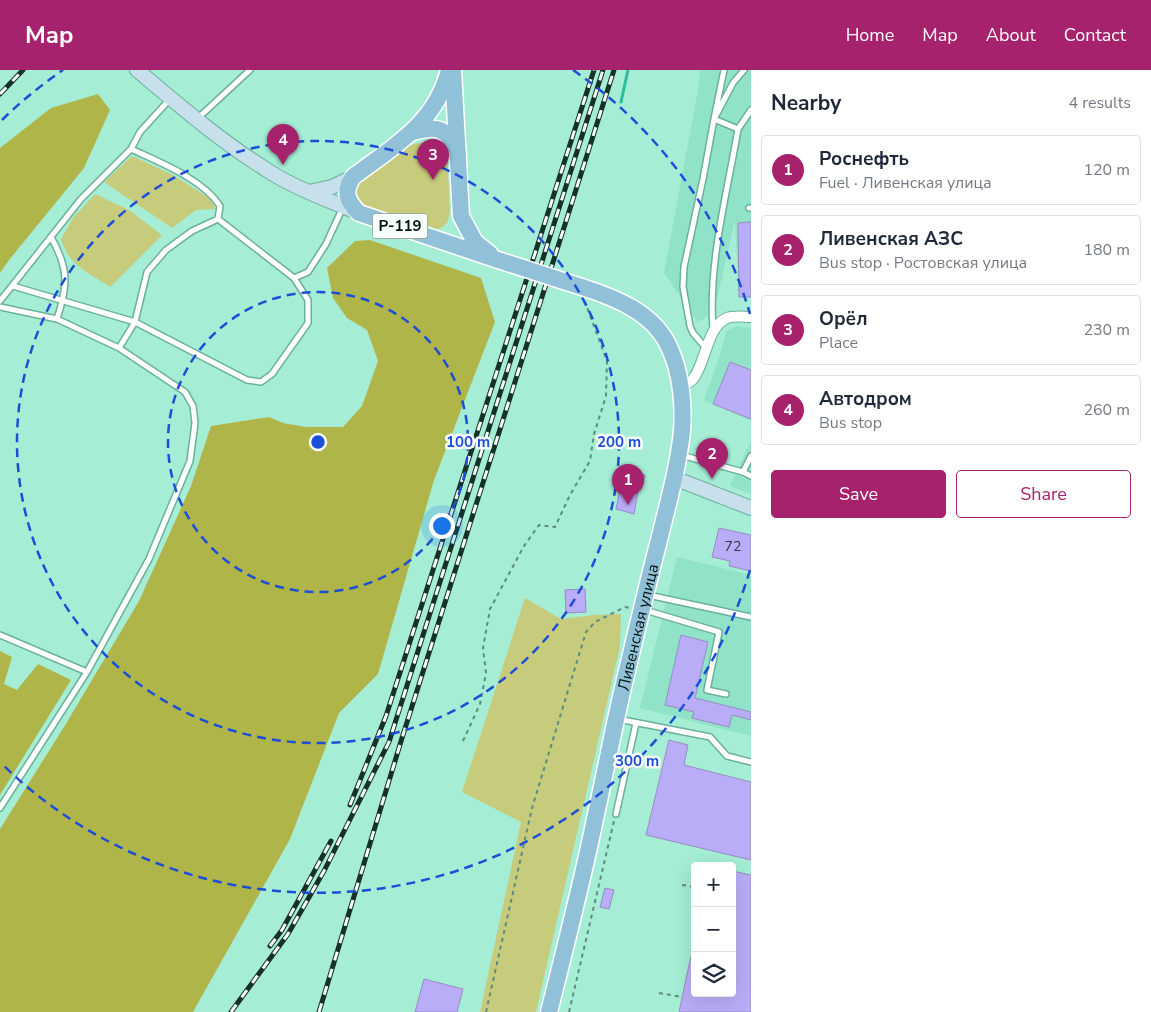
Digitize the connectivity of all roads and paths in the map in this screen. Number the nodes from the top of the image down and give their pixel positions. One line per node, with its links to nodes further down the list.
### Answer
1 (137, 70): 7 (main road)
2 (250, 70): 9 (lane)
3 (449, 70): 12 (main road)
4 (453, 70): 14 (main road)
5 (724, 70): 10 (lane)
6 (744, 70): 10 (lane)
7 (170, 98): 9 (main road); 13 (lane)
8 (751, 110): 11 (lane)
9 (196, 119): 16 (main road)
10 (714, 119): 11 (lane); 35 (lane)
11 (738, 129): 33 (lane)
12 (413, 132): 14 (main road); 15 (main road)
13 (131, 148): 20 (lane); 21 (lane)
14 (459, 154): 19 (main road)
15 (353, 177): 16 (main road); 18 (main road, Р-119)
16 (308, 192): 17 (main road)
17 (344, 206): 18 (main road); 24 (lane)
18 (359, 213): 22 (main road, Р-119)
19 (461, 216): 22 (main road, Р-119); 23 (main road)
20 (218, 219): 24 (lane); 32 (lane)
21 (51, 237): 25 (lane); 28 (lane)
22 (440, 240): 23 (main road, Р-119)
23 (498, 260): 26 (main road, Ливенская улица, bridge)
24 (294, 278): 32 (lane)
25 (13, 286): 27 (lane); 28 (lane)
26 (582, 287): 36 (main road, Ливенская улица); 50 (path)
27 (0, 301)
28 (63, 301): 31 (lane); 32 (lane)
29 (0, 307): 31 (lane)
30 (751, 317): 33 (street)
31 (57, 319): 34 (lane)
32 (135, 322): 34 (lane)
33 (713, 332): 35 (street)
34 (119, 348): 46 (lane)
35 (706, 349): 36 (street)
36 (680, 387): 37 (main road, Ливенская улица)
37 (678, 454): 39 (lane); 41 (main road, Ливенская улица)
38 (751, 456): 39 (lane)
39 (743, 472): 40 (lane)
40 (751, 476)
41 (674, 478): 42 (main road); 43 (main road, Ливенская улица)
42 (751, 508)
43 (644, 602): 44 (lane); 47 (lane); 48 (main road, Ливенская улица); 58 (path)
44 (751, 616)
45 (0, 636): 46 (lane)
46 (87, 672): 52 (lane)
47 (726, 694)
48 (615, 719): 49 (lane); 59 (main road, Ливенская улица)
49 (636, 723): 51 (lane); 53 (lane)
50 (463, 741)
51 (751, 762)
52 (0, 808)
53 (616, 814): 60 (path)
54 (682, 885): 55 (path)
55 (691, 886)
56 (659, 993): 57 (path)
57 (682, 997)
58 (486, 1012)
59 (550, 1012)
60 (569, 1012)

